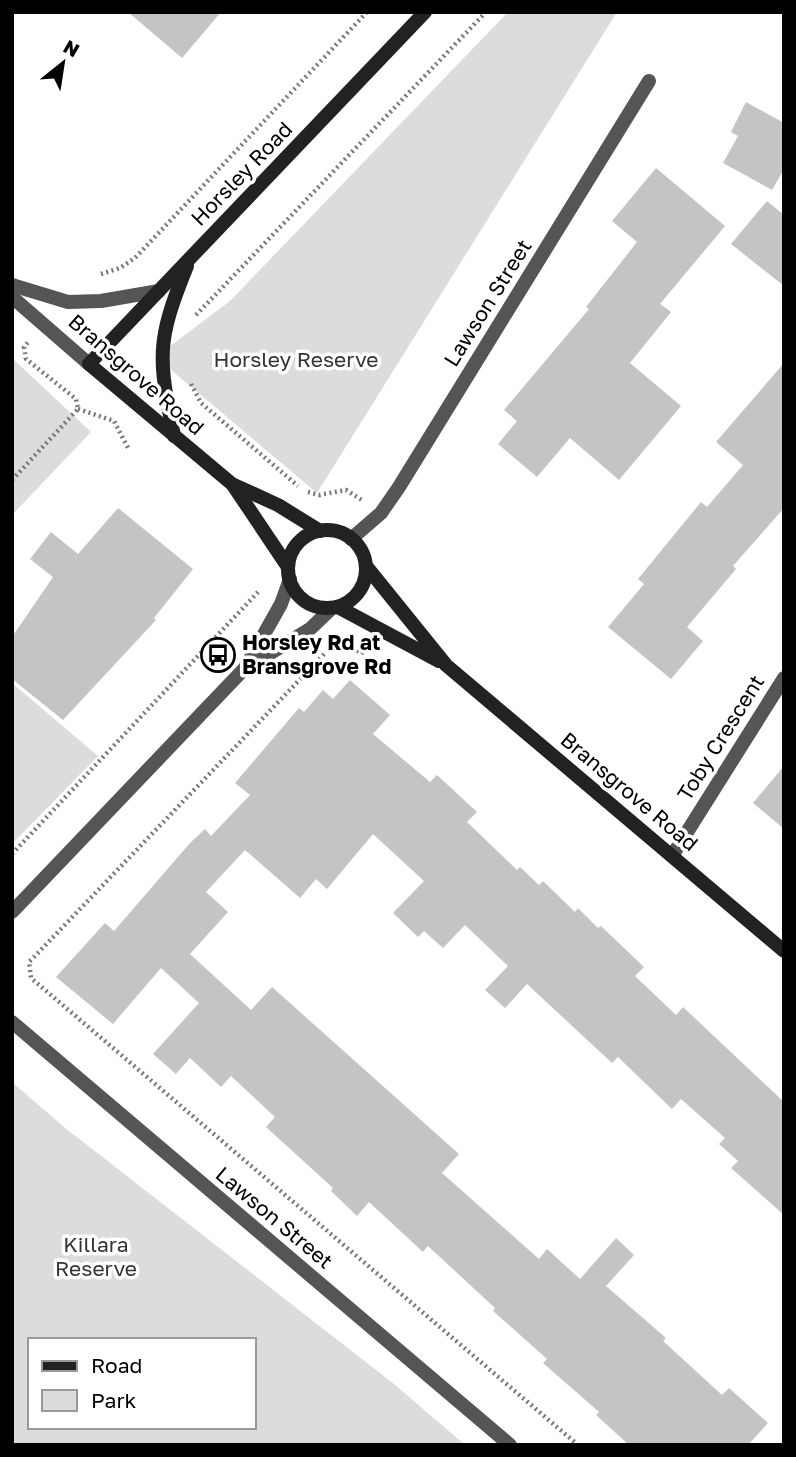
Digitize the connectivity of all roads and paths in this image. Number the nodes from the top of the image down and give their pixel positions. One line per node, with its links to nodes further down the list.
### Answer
1 (367, 12): 6 (path)
2 (425, 12): 5 (main road, Horsley Road)
3 (486, 12): 10 (path)
4 (649, 81): 21 (street, Lawson Street)
5 (190, 258): 8 (main road, Horsley Road); 15 (main road)
6 (92, 276)
7 (12, 285): 8 (street)
8 (159, 290): 12 (main road, Horsley Road)
9 (12, 297): 12 (street, Bransgrove Road)
10 (192, 323)
11 (24, 347): 14 (path)
12 (89, 364): 15 (main road, Bransgrove Road)
13 (189, 380): 19 (path)
14 (78, 409): 16 (path); 17 (path)
15 (174, 436): 18 (main road, Bransgrove Road)
16 (128, 448)
17 (12, 480)
18 (232, 484): 20 (main road, Bransgrove Road); 25 (main road, Bransgrove Road)
19 (295, 484): 20 (path); 21 (path)
20 (278, 505): 22 (main road, Bransgrove Road)
21 (381, 513): 23 (street, Lawson Street)
22 (320, 531): 23 (main road); 25 (main road)
23 (351, 539): 24 (main road)
24 (366, 566): 27 (main road); 29 (main road, Bransgrove Road)
25 (289, 573): 27 (main road); 30 (street)
26 (264, 586): 32 (path)
27 (335, 608): 28 (main road, Bransgrove Road); 30 (street)
28 (380, 631): 29 (main road, Bransgrove Road); 38 (path)
29 (446, 665): 33 (main road, Bransgrove Road)
30 (245, 668): 34 (street)
31 (784, 678): 33 (street, Toby Crescent)
32 (12, 854)
33 (672, 856): 35 (main road, Bransgrove Road)
34 (12, 912)
35 (784, 951)
36 (12, 1022): 37 (street, Lawson Street)
37 (510, 1445)
38 (578, 1445)

